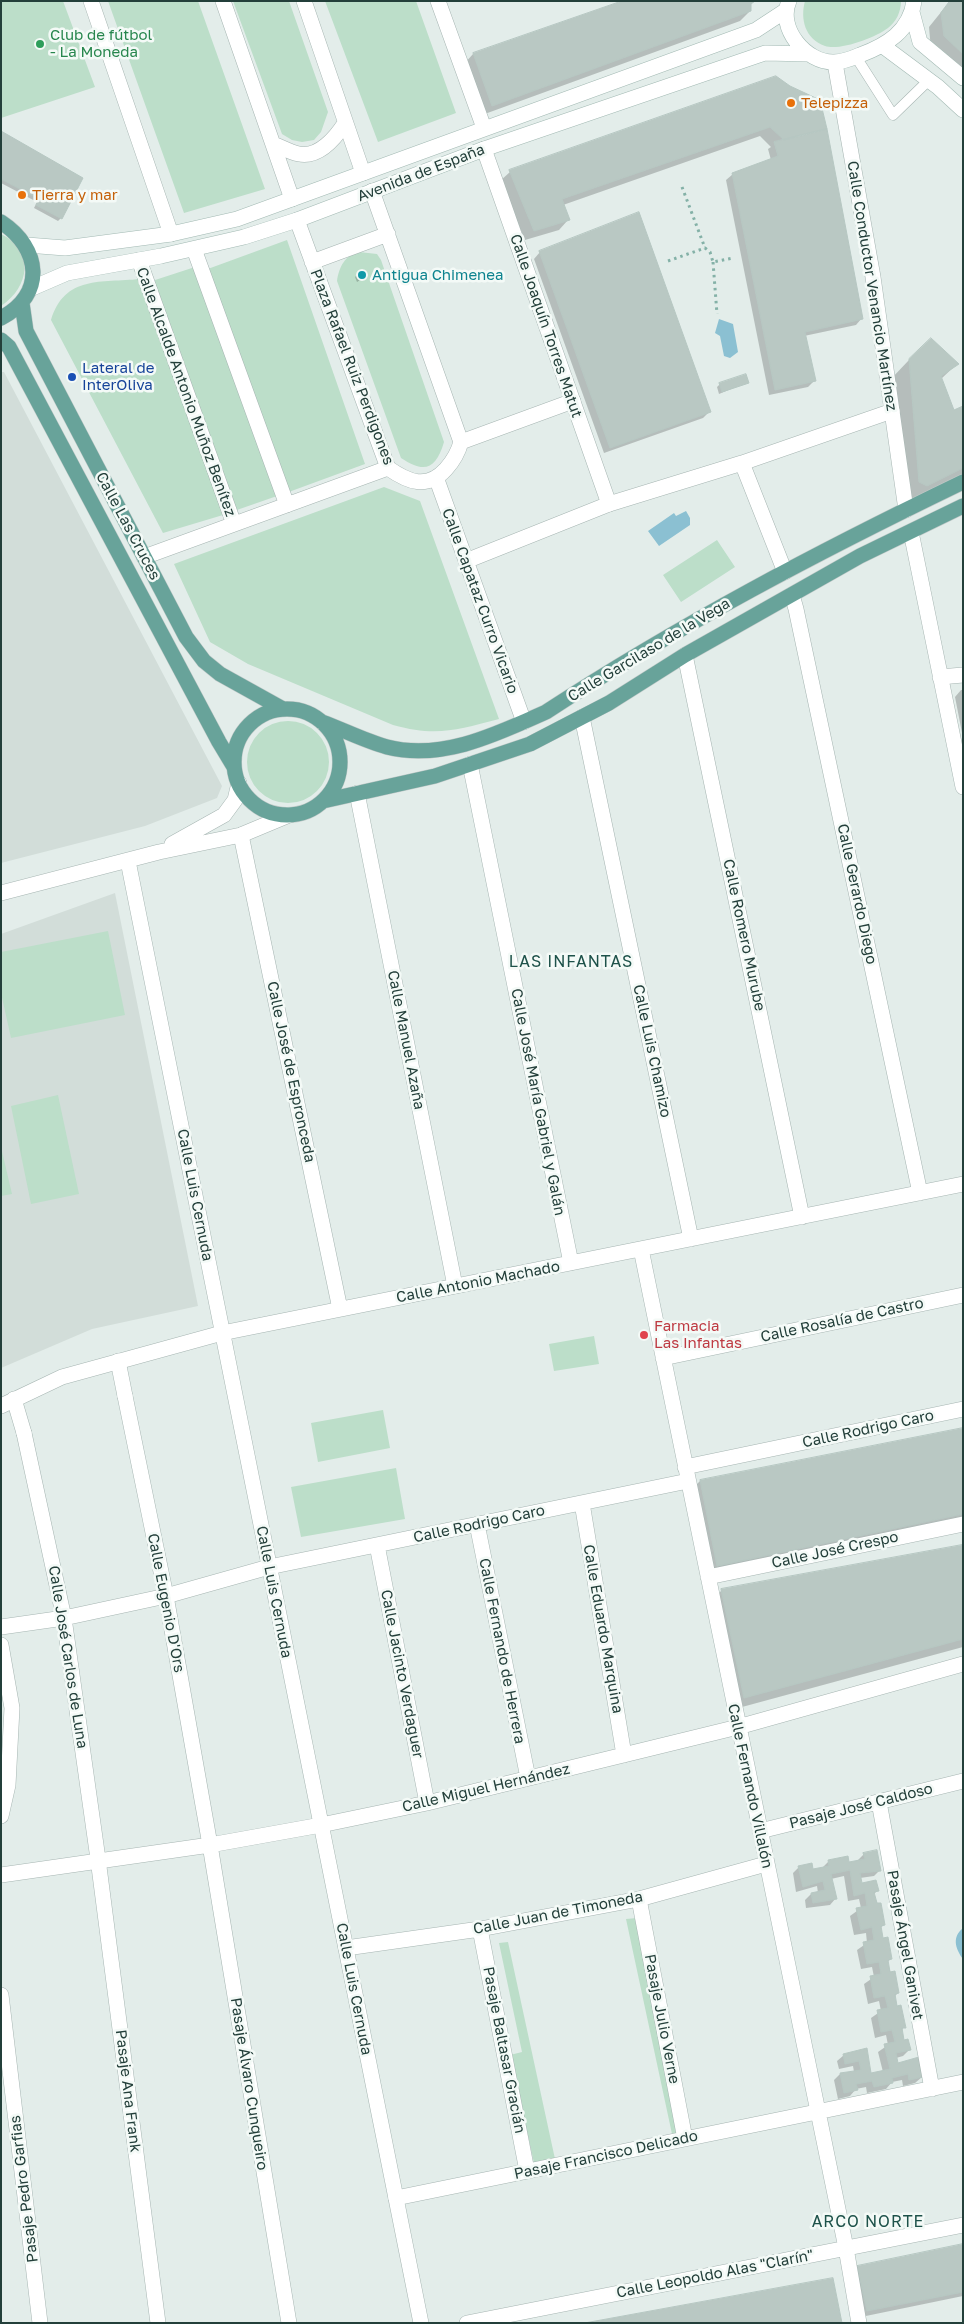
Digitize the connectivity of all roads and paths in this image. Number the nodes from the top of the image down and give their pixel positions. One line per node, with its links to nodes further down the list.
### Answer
1 (92, 1): 24 (street)
2 (222, 1): 16 (street)
3 (304, 1): 14 (street)
4 (438, 1): 15 (street)
5 (787, 6): 8 (street); 15 (street, Avenida de España)
6 (913, 7): 7 (street); 11 (street)
7 (883, 46): 9 (street); 12 (street)
8 (809, 54): 10 (street); 17 (street, Avenida de España)
9 (856, 57): 10 (street); 12 (lane)
10 (835, 62): 40 (street, Calle Conductor Venancio Martínez)
11 (963, 78)
12 (929, 80): 13 (street)
13 (963, 110)
14 (346, 123): 16 (street); 18 (street)
15 (484, 128): 18 (street, Avenida de España)
16 (272, 144): 21 (street)
17 (484, 149): 20 (street, Avenida de España); 39 (street, Calle Joaquín Torres Matut)
18 (363, 173): 21 (street, Avenida de España)
19 (682, 186): 27 (path)
20 (372, 191): 22 (street, Avenida de España); 25 (street)
21 (292, 200): 24 (street, Avenida de España)
22 (297, 220): 28 (street, Avenida de España); 32 (street, Plaza Rafael Ruiz Perdigones)
23 (1, 222): 26 (main road)
24 (172, 234): 26 (street, Avenida de España)
25 (388, 234): 32 (street); 41 (street)
26 (27, 246): 34 (main road)
27 (705, 248): 31 (path); 33 (path)
28 (194, 249): 30 (street, Avenida de España); 47 (street)
29 (733, 258): 33 (path)
30 (139, 260): 34 (street, Avenida de España); 50 (street, Calle Alcalde Antonio Muñoz Benítez)
31 (668, 261)
32 (312, 262): 43 (street, Plaza Rafael Ruiz Perdigones)
33 (713, 262): 36 (path)
34 (30, 289): 35 (main road)
35 (22, 303): 37 (main road); 52 (main road, Calle Las Cruces)
36 (717, 314)
37 (1, 318)
38 (1, 340): 64 (main road, Calle Las Cruces)
39 (573, 400): 41 (street); 46 (street, Calle Joaquín Torres Matut)
40 (892, 412): 42 (street); 49 (street, Calle Conductor Venancio Martínez)
41 (461, 442): 44 (street)
42 (742, 463): 46 (street); 54 (street)
43 (388, 468): 44 (street, Plaza Rafael Ruiz Perdigones); 47 (street)
44 (437, 480): 53 (street, Calle Capataz Curro Vicario)
45 (963, 482): 49 (main road, Calle Garcilaso de la Vega)
46 (609, 504): 53 (street)
47 (287, 505): 50 (street)
48 (963, 506): 51 (main road, Calle Garcilaso de la Vega)
49 (906, 510): 54 (main road, Calle Garcilaso de la Vega)
50 (234, 524): 52 (street)
51 (910, 532): 55 (main road, Calle Garcilaso de la Vega); 58 (street)
52 (144, 557): 59 (main road, Calle Las Cruces)
53 (466, 561): 62 (street, Calle Capataz Curro Vicario)
54 (785, 572): 62 (main road, Calle Garcilaso de la Vega)
55 (792, 595): 56 (main road, Calle Garcilaso de la Vega); 75 (street, Calle Gerardo Diego)
56 (685, 655): 60 (main road, Calle Garcilaso de la Vega); 76 (street, Calle Romero Murube)
57 (963, 675): 58 (street)
58 (940, 677): 66 (street)
59 (283, 709): 61 (main road); 64 (main road)
60 (582, 717): 63 (main road, Calle Garcilaso de la Vega); 77 (street, Calle Luis Chamizo)
61 (322, 722): 62 (main road, Calle Garcilaso de la Vega); 68 (main road)
62 (524, 722)
63 (470, 764): 67 (main road, Calle Garcilaso de la Vega); 79 (street, Calle José María Gabriel y Galán)
64 (234, 767): 65 (main road)
65 (238, 783): 69 (main road); 71 (street)
66 (963, 787)
67 (357, 794): 68 (main road, Calle Garcilaso de la Vega); 80 (street, Calle Manuel Azaña)
68 (323, 801): 69 (main road)
69 (289, 815): 70 (street)
70 (241, 834): 71 (street); 82 (street, Calle José de Espronceda)
71 (159, 852): 72 (street)
72 (128, 861): 73 (street); 83 (street, Calle Luis Cernuda)
73 (1, 893)
74 (963, 1184): 75 (street, Calle Antonio Machado)
75 (920, 1193): 76 (street, Calle Antonio Machado)
76 (802, 1217): 77 (street, Calle Antonio Machado)
77 (692, 1239): 78 (street, Calle Antonio Machado)
78 (641, 1249): 79 (street, Calle Antonio Machado); 84 (street, Calle Fernando Villalón)
79 (570, 1263): 80 (street, Calle Antonio Machado)
80 (456, 1286): 82 (street, Calle Antonio Machado)
81 (963, 1295): 84 (street, Calle Rosalía de Castro)
82 (340, 1309): 83 (street, Calle Antonio Machado)
83 (222, 1333): 85 (street, Calle Antonio Machado); 93 (street, Calle Luis Cernuda)
84 (663, 1358): 88 (street, Calle Fernando Villalón)
85 (118, 1361): 86 (street, Calle Antonio Machado); 95 (street, Calle Eugenio D'Ors)
86 (8, 1402): 96 (street, Calle José Carlos de Luna)
87 (963, 1409): 88 (street, Calle Rodrigo Caro)
88 (687, 1474): 89 (street, Calle Rodrigo Caro); 94 (street, Calle Fernando Villalón)
89 (582, 1503): 90 (street, Calle Rodrigo Caro); 101 (street, Calle Eduardo Marquina)
90 (477, 1524): 92 (street, Calle Rodrigo Caro); 102 (street, Calle Fernando de Herrera)
91 (963, 1524): 94 (street, Calle José Crespo)
92 (377, 1545): 93 (street, Calle Rodrigo Caro); 105 (street, Calle Jacinto Verdaguer)
93 (269, 1567): 95 (street, Calle Rodrigo Caro); 107 (street, Calle Luis Cernuda)
94 (708, 1577): 100 (street, Calle Fernando Villalón)
95 (166, 1596): 96 (street, Calle Rodrigo Caro); 109 (street, Calle Eugenio D'Ors)
96 (64, 1618): 97 (street, Calle Rodrigo Caro); 110 (street, Calle José Carlos de Luna)
97 (1, 1628)
98 (1, 1645): 106 (street)
99 (963, 1664): 100 (street, Calle Miguel Hernández)
100 (738, 1728): 101 (street, Calle Miguel Hernández); 108 (street, Calle Fernando Villalón)
101 (624, 1755): 102 (street, Calle Miguel Hernández)
102 (528, 1778): 105 (street, Calle Miguel Hernández)
103 (963, 1781): 104 (street, Pasaje José Caldoso)
104 (879, 1802): 108 (street, Pasaje José Caldoso); 118 (street, Pasaje Ángel Ganivet)
105 (427, 1803): 107 (street, Calle Miguel Hernández)
106 (1, 1816)
107 (321, 1825): 109 (street, Calle Miguel Hernández); 115 (street, Calle Luis Cernuda)
108 (760, 1831): 111 (street, Calle Fernando Villalón)
109 (210, 1845): 110 (street, Calle Miguel Hernández); 127 (street, Pasaje Álvaro Cunqueiro)
110 (98, 1859): 112 (street, Calle Miguel Hernández); 126 (street, Pasaje Ana Frank)
111 (766, 1864): 113 (street, Calle Juan de Timoneda); 119 (street, Calle Fernando Villalón)
112 (1, 1874)
113 (639, 1899): 114 (street, Calle Juan de Timoneda); 120 (street, Pasaje Julio Verne)
114 (480, 1929): 115 (street, Calle Juan de Timoneda); 121 (street, Pasaje Baltasar Gracián)
115 (346, 1948): 122 (street, Calle Luis Cernuda)
116 (1, 1995): 125 (street, Pasaje Pedro Garfias)
117 (963, 2082): 118 (street, Pasaje Francisco Delicado)
118 (932, 2089): 119 (street, Pasaje Francisco Delicado)
119 (817, 2112): 120 (street, Pasaje Francisco Delicado); 124 (street, Calle Fernando Villalón)
120 (685, 2139): 121 (street, Pasaje Francisco Delicado)
121 (527, 2171): 122 (street, Pasaje Francisco Delicado)
122 (396, 2198): 128 (street, Calle Luis Cernuda)
123 (963, 2225): 124 (street, Calle Leopoldo Alas "Clarín")
124 (846, 2248): 129 (street, Calle Leopoldo Alas "Clarín"); 130 (street, Calle Fernando Villalón)
125 (40, 2323)
126 (158, 2323)
127 (289, 2323)
128 (421, 2323)
129 (468, 2323)
130 (859, 2323)

